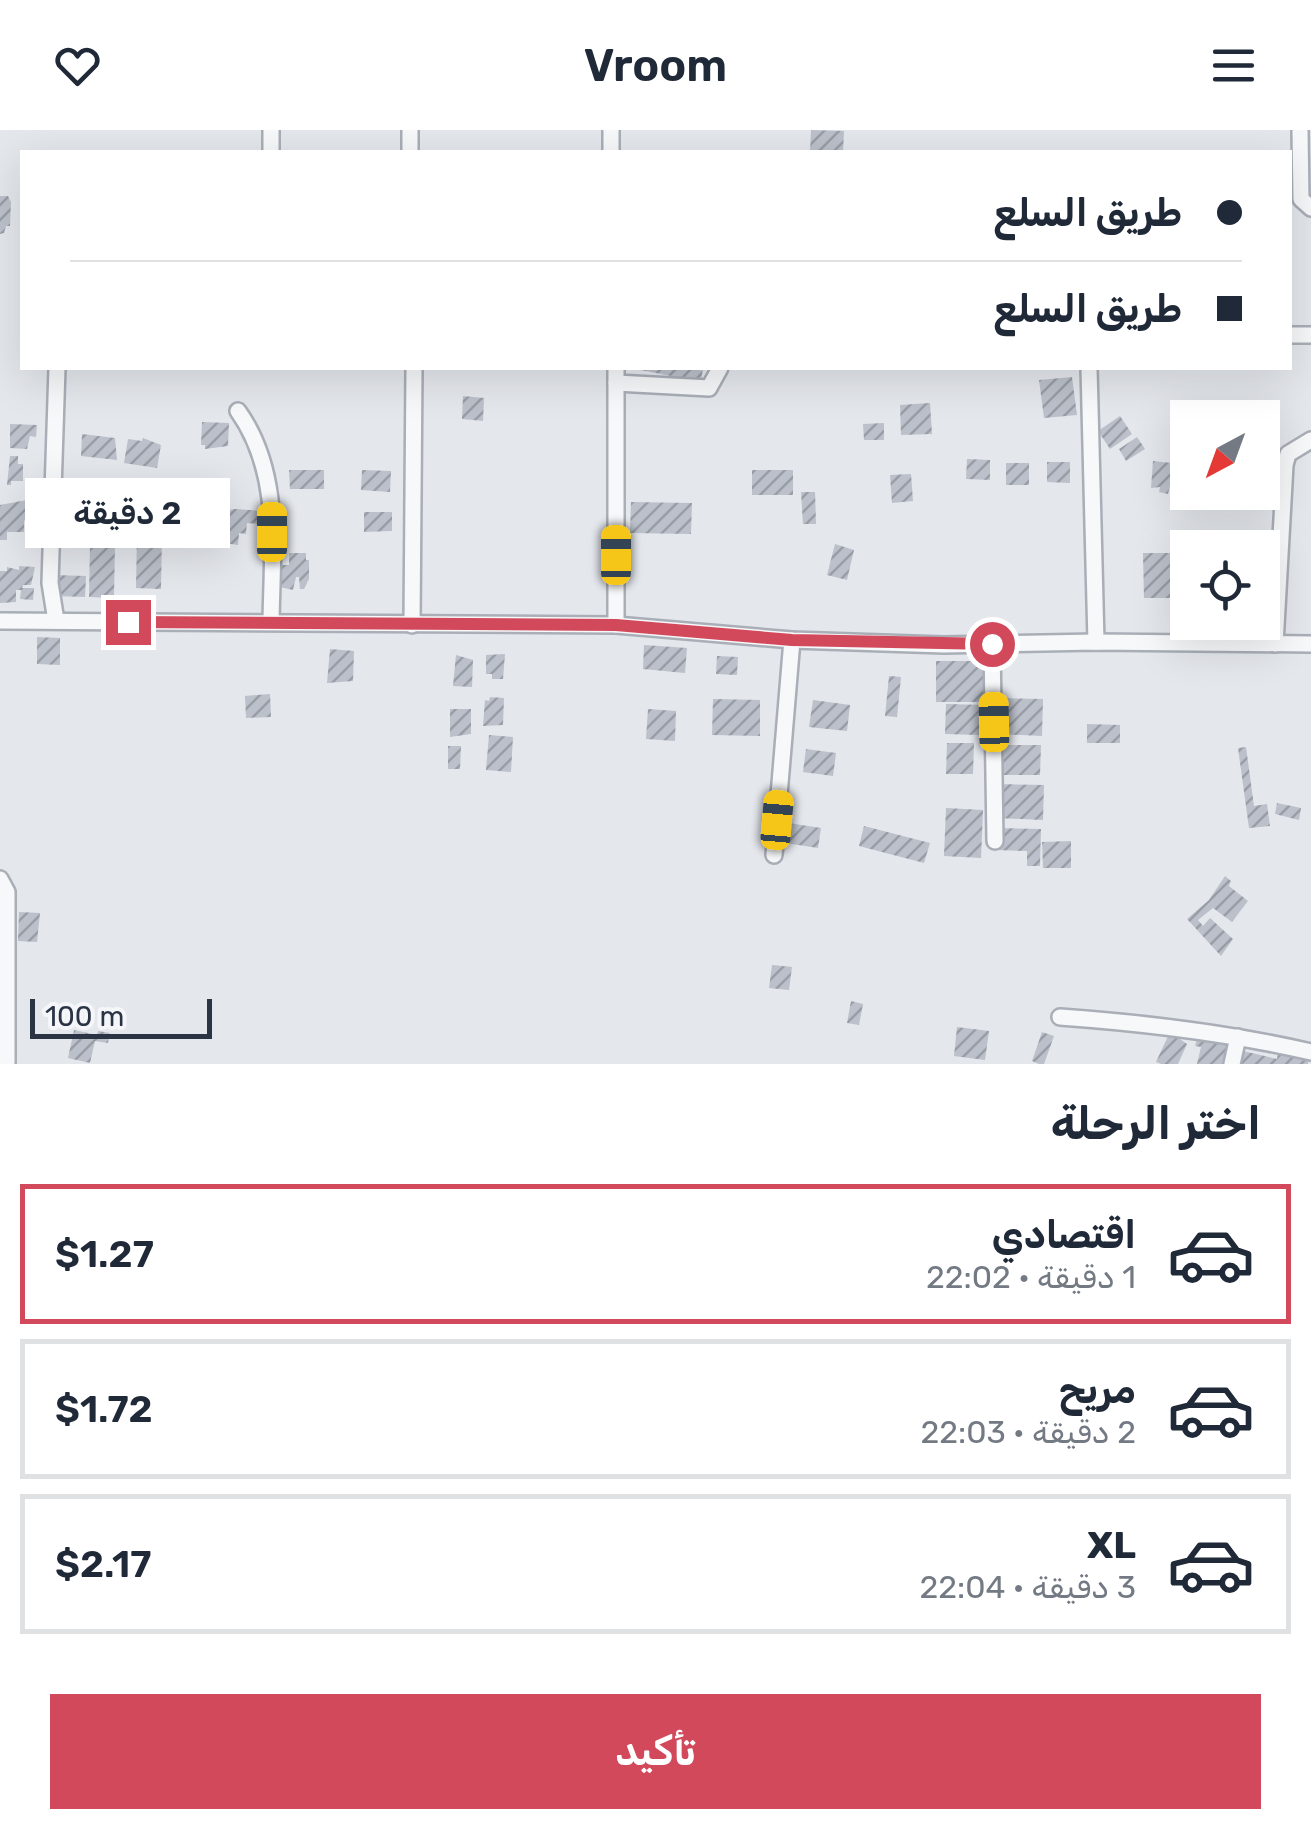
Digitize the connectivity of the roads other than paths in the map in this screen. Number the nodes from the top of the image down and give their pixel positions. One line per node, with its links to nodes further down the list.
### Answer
1 (1300, 130): 2 (street)
2 (1311, 208)
3 (57, 370): 11 (street)
4 (414, 370): 13 (street)
5 (719, 370): 7 (street)
6 (1089, 370): 16 (street)
7 (616, 375): 14 (street)
8 (238, 411): 12 (street)
9 (1311, 440): 18 (street)
10 (0, 621): 11 (street)
11 (56, 621): 12 (street)
12 (271, 622): 13 (street)
13 (412, 625): 14 (street)
14 (616, 625): 15 (street)
15 (792, 640): 17 (street); 21 (street)
16 (1096, 642): 17 (street); 18 (street)
17 (992, 644): 20 (street)
18 (1275, 644): 19 (street)
19 (1311, 644)
20 (996, 840)
21 (774, 855)
22 (0, 879): 23 (street)
23 (4, 964): 27 (street)
24 (1060, 1017): 25 (street)
25 (1238, 1037): 26 (street); 28 (street)
26 (1311, 1052)
27 (8, 1062)
28 (1232, 1064)

